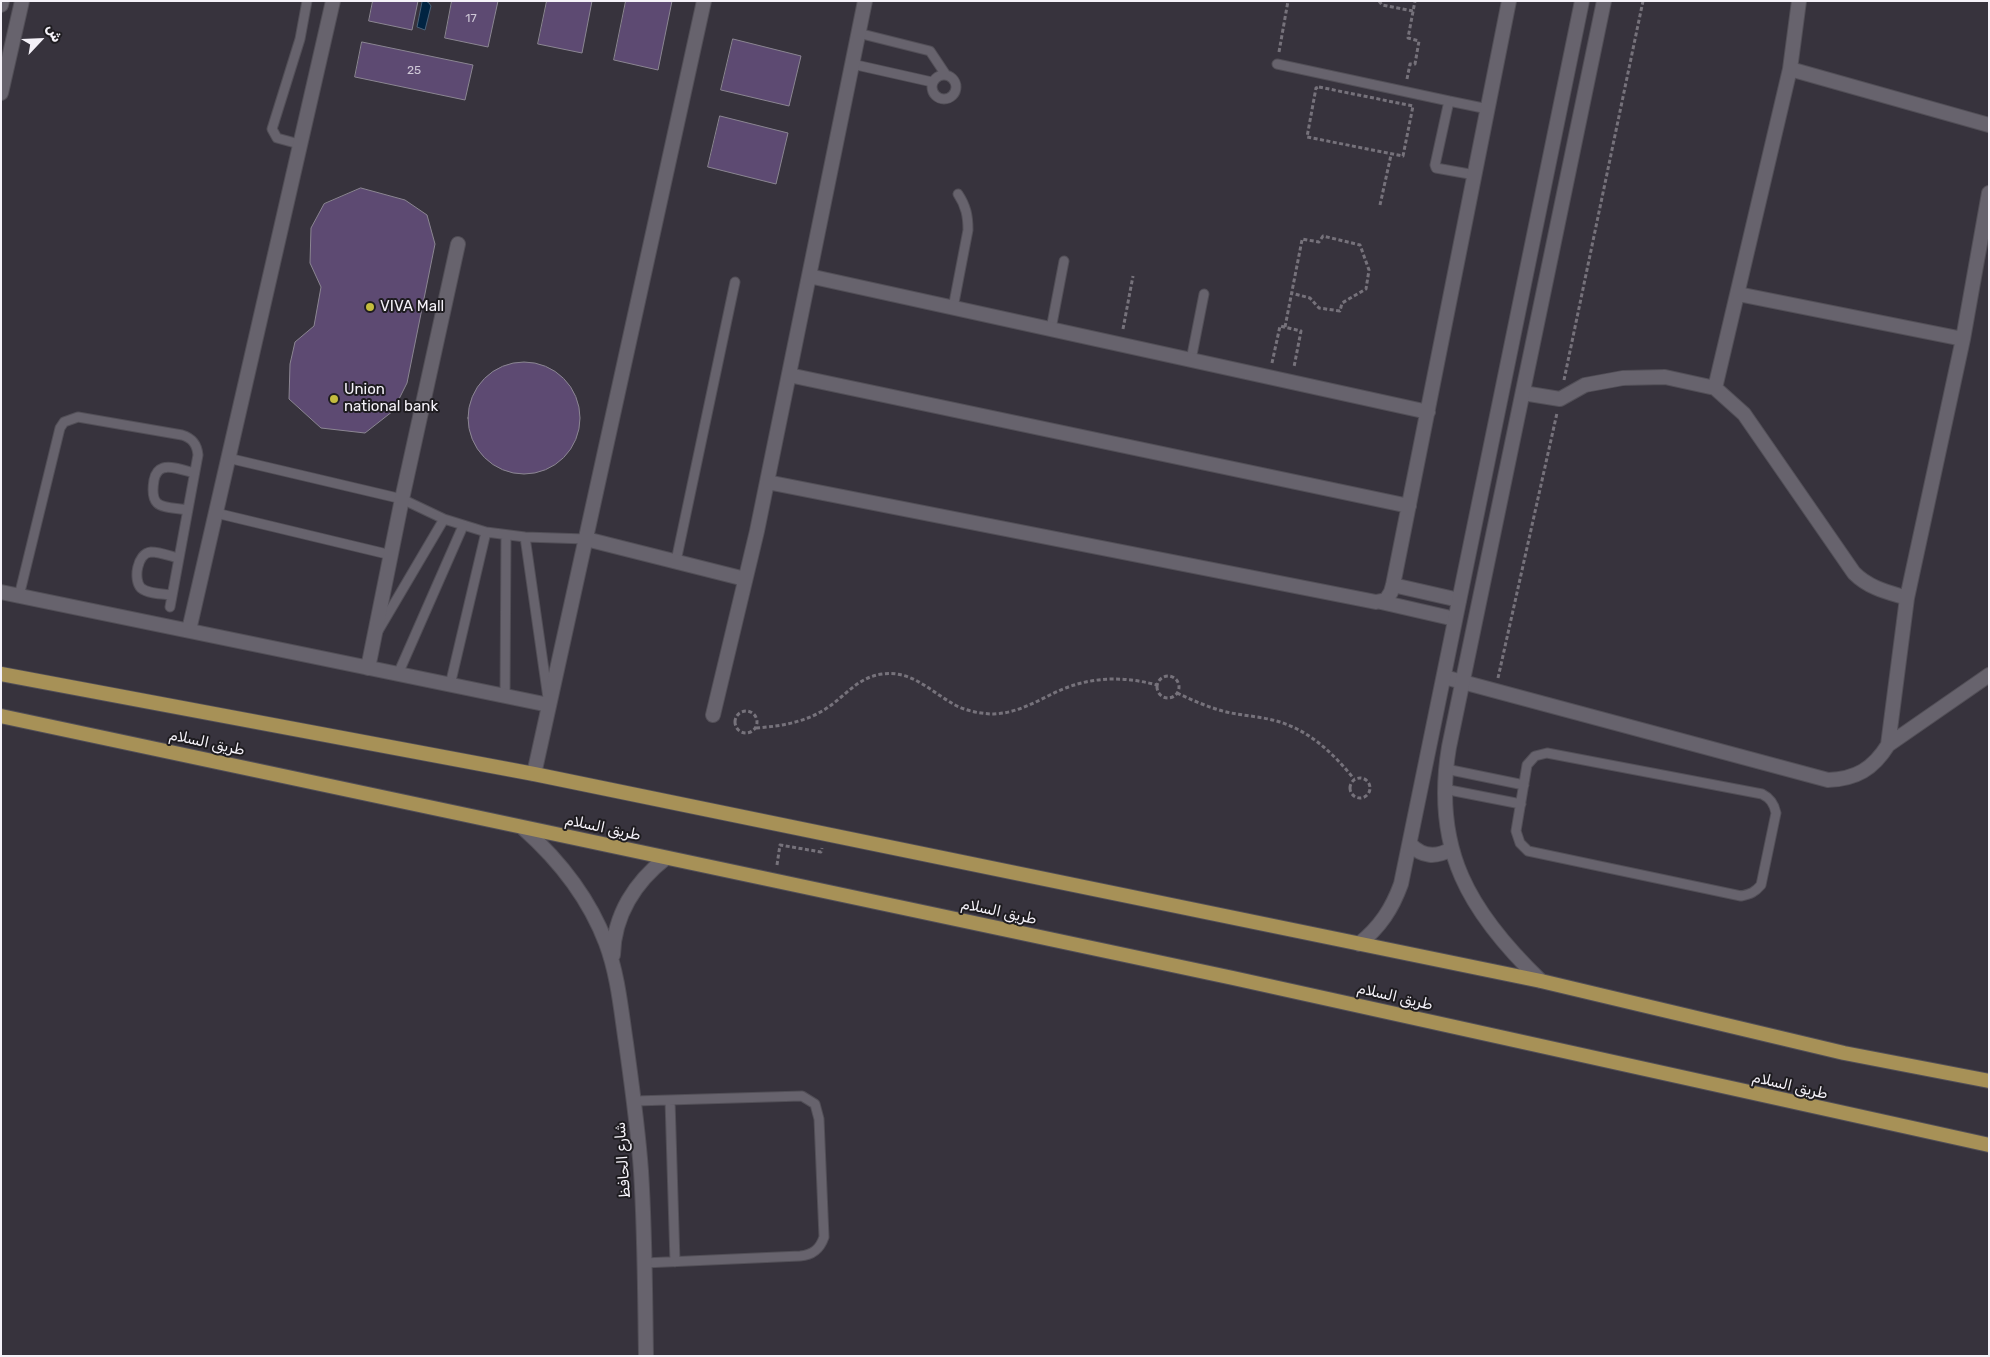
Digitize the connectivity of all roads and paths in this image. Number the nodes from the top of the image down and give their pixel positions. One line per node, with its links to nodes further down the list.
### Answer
1 (2, 1): 15 (street)
2 (22, 1): 24 (street)
3 (307, 1): 29 (lane)
4 (333, 1): 29 (street)
5 (704, 1): 68 (street)
6 (865, 1): 17 (street)
7 (1288, 1): 19 (path)
8 (1379, 1): 16 (path)
9 (1415, 1): 16 (path)
10 (1509, 1): 27 (street)
11 (1582, 1): 78 (street)
12 (1604, 1): 53 (street)
13 (1643, 1): 54 (path)
14 (1799, 1): 20 (street)
15 (1, 5)
16 (1413, 11): 23 (path)
17 (858, 33): 18 (street); 21 (lane)
18 (852, 64): 22 (lane); 37 (street)
19 (1277, 64): 23 (lane)
20 (1790, 69): 28 (street); 42 (street)
21 (946, 75): 22 (lane); 22 (lane)
22 (932, 82)
23 (1404, 91): 25 (lane); 26 (path)
24 (1, 93)
25 (1449, 101): 27 (lane); 31 (lane)
26 (1402, 104): 30 (path); 30 (path)
27 (1488, 108): 31 (street)
28 (1989, 125)
29 (299, 144): 56 (street)
30 (1391, 155): 34 (path)
31 (1475, 175): 55 (street)
32 (1989, 193): 46 (street)
33 (958, 194): 43 (lane)
34 (1380, 205)
35 (458, 244): 59 (street)
36 (1064, 261): 45 (lane)
37 (809, 276): 43 (street); 49 (street)
38 (1133, 276): 47 (path)
39 (735, 282): 71 (lane)
40 (1204, 294): 48 (lane)
41 (1291, 294): 41 (path); 44 (path)
42 (1738, 294): 46 (street); 52 (street)
43 (953, 308): 45 (street)
44 (1284, 327): 50 (path); 51 (path)
45 (1051, 329): 47 (street)
46 (1962, 339): 77 (street)
47 (1120, 344): 48 (street)
48 (1191, 360): 50 (street)
49 (789, 375): 58 (street); 60 (street)
50 (1269, 377): 51 (street)
51 (1292, 382): 55 (street)
52 (1715, 388): 54 (street); 77 (street)
53 (1523, 393): 54 (street); 89 (street)
54 (1560, 399): 92 (path)
55 (1428, 412): 60 (street)
56 (228, 458): 59 (lane); 62 (street)
57 (194, 473): 61 (lane); 61 (lane); 76 (lane)
58 (767, 482): 72 (street); 79 (street)
59 (402, 499): 63 (lane); 69 (street)
60 (1409, 506): 73 (street)
61 (187, 510): 70 (lane)
62 (216, 513): 69 (lane); 82 (street)
63 (444, 519): 64 (lane); 83 (lane)
64 (463, 526): 65 (lane); 86 (lane)
65 (486, 532): 66 (lane); 90 (lane)
66 (506, 535): 67 (lane); 94 (lane)
67 (525, 537): 68 (lane); 95 (lane)
68 (586, 539): 71 (street); 95 (street)
69 (391, 555): 83 (street)
70 (178, 558): 75 (lane); 75 (lane)
71 (676, 560): 72 (street)
72 (745, 580): 96 (street)
73 (1393, 585): 78 (street); 79 (street)
74 (1, 592): 76 (street)
75 (172, 595): 80 (lane)
76 (19, 596): 82 (street)
77 (1907, 598): 99 (street)
78 (1459, 600): 81 (street)
79 (1381, 602): 81 (street)
80 (170, 607)
81 (1455, 619): 88 (street)
82 (189, 630): 84 (street)
83 (374, 639): 84 (street)
84 (368, 668): 86 (street)
85 (1, 674): 101 (main road, طريق السلام)
86 (398, 674): 90 (street)
87 (1989, 675): 99 (street)
88 (1444, 677): 89 (street); 108 (street)
89 (1462, 682): 92 (street); 100 (street)
90 (450, 685): 94 (street)
91 (1157, 685): 93 (path); 93 (path); 98 (path)
92 (1495, 691): 99 (street)
93 (1177, 693): 102 (path)
94 (505, 696): 95 (street)
95 (549, 705): 101 (street)
96 (713, 715)
97 (1, 716): 106 (main road, طريق السلام)
98 (756, 728): 98 (path)
99 (1888, 746)
100 (1446, 769): 103 (lane); 104 (street)
101 (534, 774): 107 (main road, طريق السلام)
102 (1354, 779): 102 (path)
103 (1524, 785): 105 (lane); 105 (lane)
104 (1444, 789): 105 (lane); 109 (street)
105 (1521, 804)
106 (523, 828): 110 (main road, طريق السلام); 113 (street, شارع الحافظ)
107 (823, 835): 111 (path); 112 (main road, طريق السلام)
108 (1410, 844): 109 (street); 112 (street)
109 (1451, 849): 114 (street)
110 (666, 858): 111 (main road, طريق السلام); 113 (street, شارع الحافظ)
111 (774, 881): 118 (main road, طريق السلام)
112 (1359, 944): 114 (main road, طريق السلام)
113 (613, 964): 117 (street, شارع الحافظ)
114 (1541, 981): 115 (main road, طريق السلام)
115 (1989, 1081)
116 (670, 1100): 117 (lane); 119 (lane); 119 (lane)
117 (635, 1101): 120 (street, شارع الحافظ)
118 (1989, 1145)
119 (675, 1262): 120 (lane)
120 (644, 1263): 121 (street, شارع الحافظ)
121 (646, 1356)

